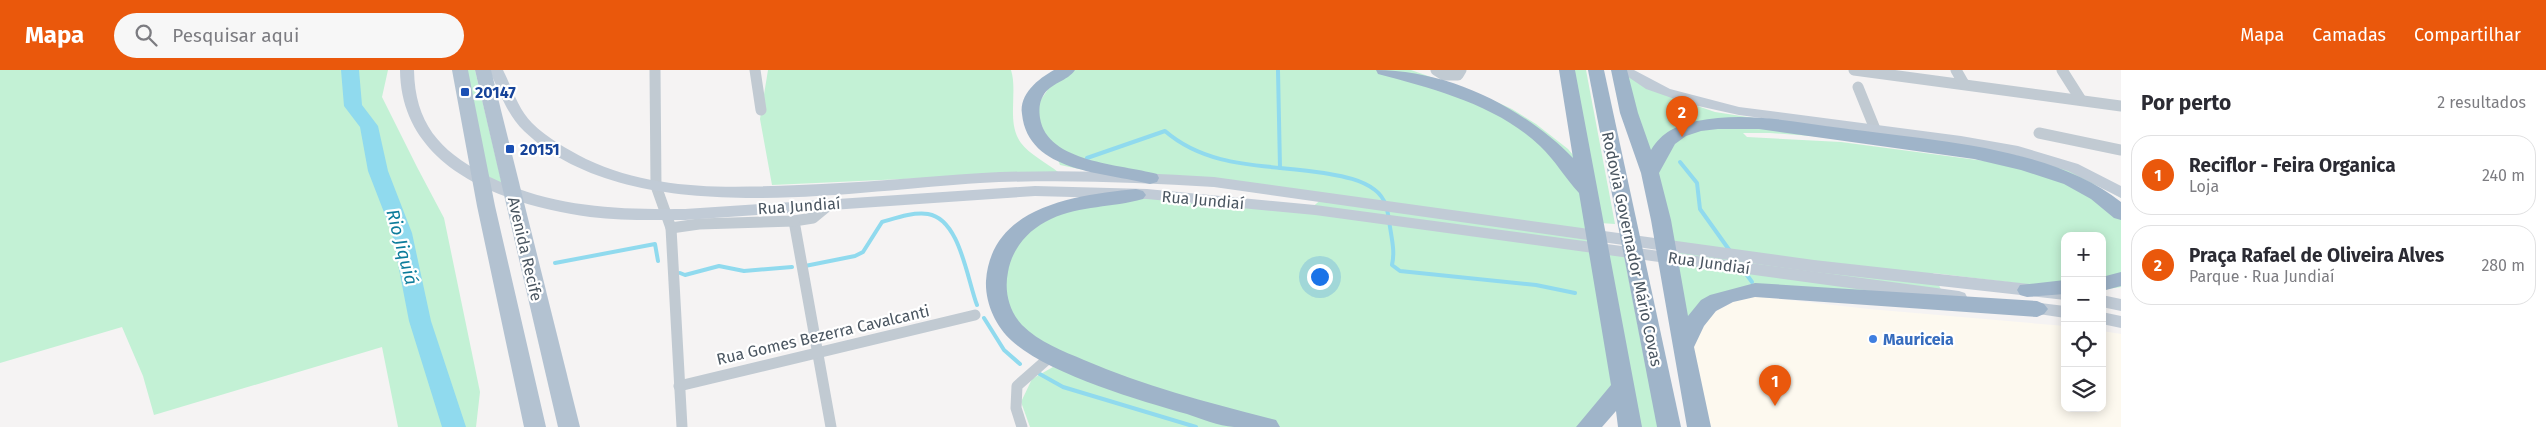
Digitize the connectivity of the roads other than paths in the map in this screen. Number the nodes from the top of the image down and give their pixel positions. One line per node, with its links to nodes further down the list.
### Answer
1 (407, 70): 32 (main road, Rua Jundiaí)
2 (460, 70): 55 (main road, Avenida Recife)
3 (483, 70): 56 (main road, Avenida Recife)
4 (496, 70): 28 (main road, Rua Jundiaí)
5 (655, 70): 28 (street)
6 (755, 70): 22 (street)
7 (1067, 70): 27 (highway)
8 (1384, 70): 31 (highway)
9 (1436, 70): 10 (street)
10 (1460, 70)
11 (1567, 70): 31 (highway, Rodovia Governador Mário Covas)
12 (1596, 70): 63 (highway, Rodovia Governador Mário Covas)
13 (1619, 70): 26 (highway)
14 (1625, 70): 23 (main road)
15 (1854, 70): 18 (street)
16 (1956, 70): 18 (street)
17 (2062, 70): 20 (street)
18 (1964, 84): 20 (street)
19 (1858, 87): 23 (street)
20 (2081, 100): 21 (street)
21 (2121, 106)
22 (760, 110)
23 (1874, 129): 29 (main road)
24 (2039, 133): 25 (street)
25 (2121, 150)
26 (1650, 173): 34 (highway); 50 (highway)
27 (1150, 178): 28 (main road, Rua Jundiaí); 33 (main road, Rua Jundiaí)
28 (656, 186): 36 (street)
29 (2121, 193)
30 (1136, 195): 32 (main road, Rua Jundiaí); 33 (main road, Rua Jundiaí); 52 (highway)
31 (1590, 198): 54 (highway, Rodovia Governador Mário Covas)
32 (830, 204): 35 (street)
33 (1333, 205): 39 (main road, Rua Jundiaí)
34 (2121, 212)
35 (794, 221): 36 (street); 51 (street)
36 (671, 228): 53 (street)
37 (2121, 279): 38 (highway)
38 (2106, 283)
39 (1934, 287): 41 (main road, Rua Jundiaí); 45 (main road, Rua Jundiaí)
40 (2061, 287): 41 (highway)
41 (2027, 290): 42 (main road, Rua Jundiaí)
42 (2061, 294)
43 (2106, 302): 44 (main road)
44 (2121, 305)
45 (2037, 309): 46 (main road, Rua Jundiaí); 50 (highway)
46 (2061, 312)
47 (975, 315): 51 (street, Rua Gomes Bezerra Cavalcanti)
48 (2106, 319): 49 (main road)
49 (2121, 322)
50 (1683, 347): 64 (highway)
51 (817, 354): 53 (street, Rua Gomes Bezerra Cavalcanti); 58 (street)
52 (1051, 356): 59 (street); 60 (highway)
53 (679, 386): 57 (street)
54 (1624, 386): 61 (highway); 62 (highway, Rodovia Governador Mário Covas)
55 (535, 427)
56 (569, 427)
57 (682, 427)
58 (831, 427)
59 (1022, 427)
60 (1268, 427)
61 (1588, 427)
62 (1630, 427)
63 (1669, 427)
64 (1699, 427)

